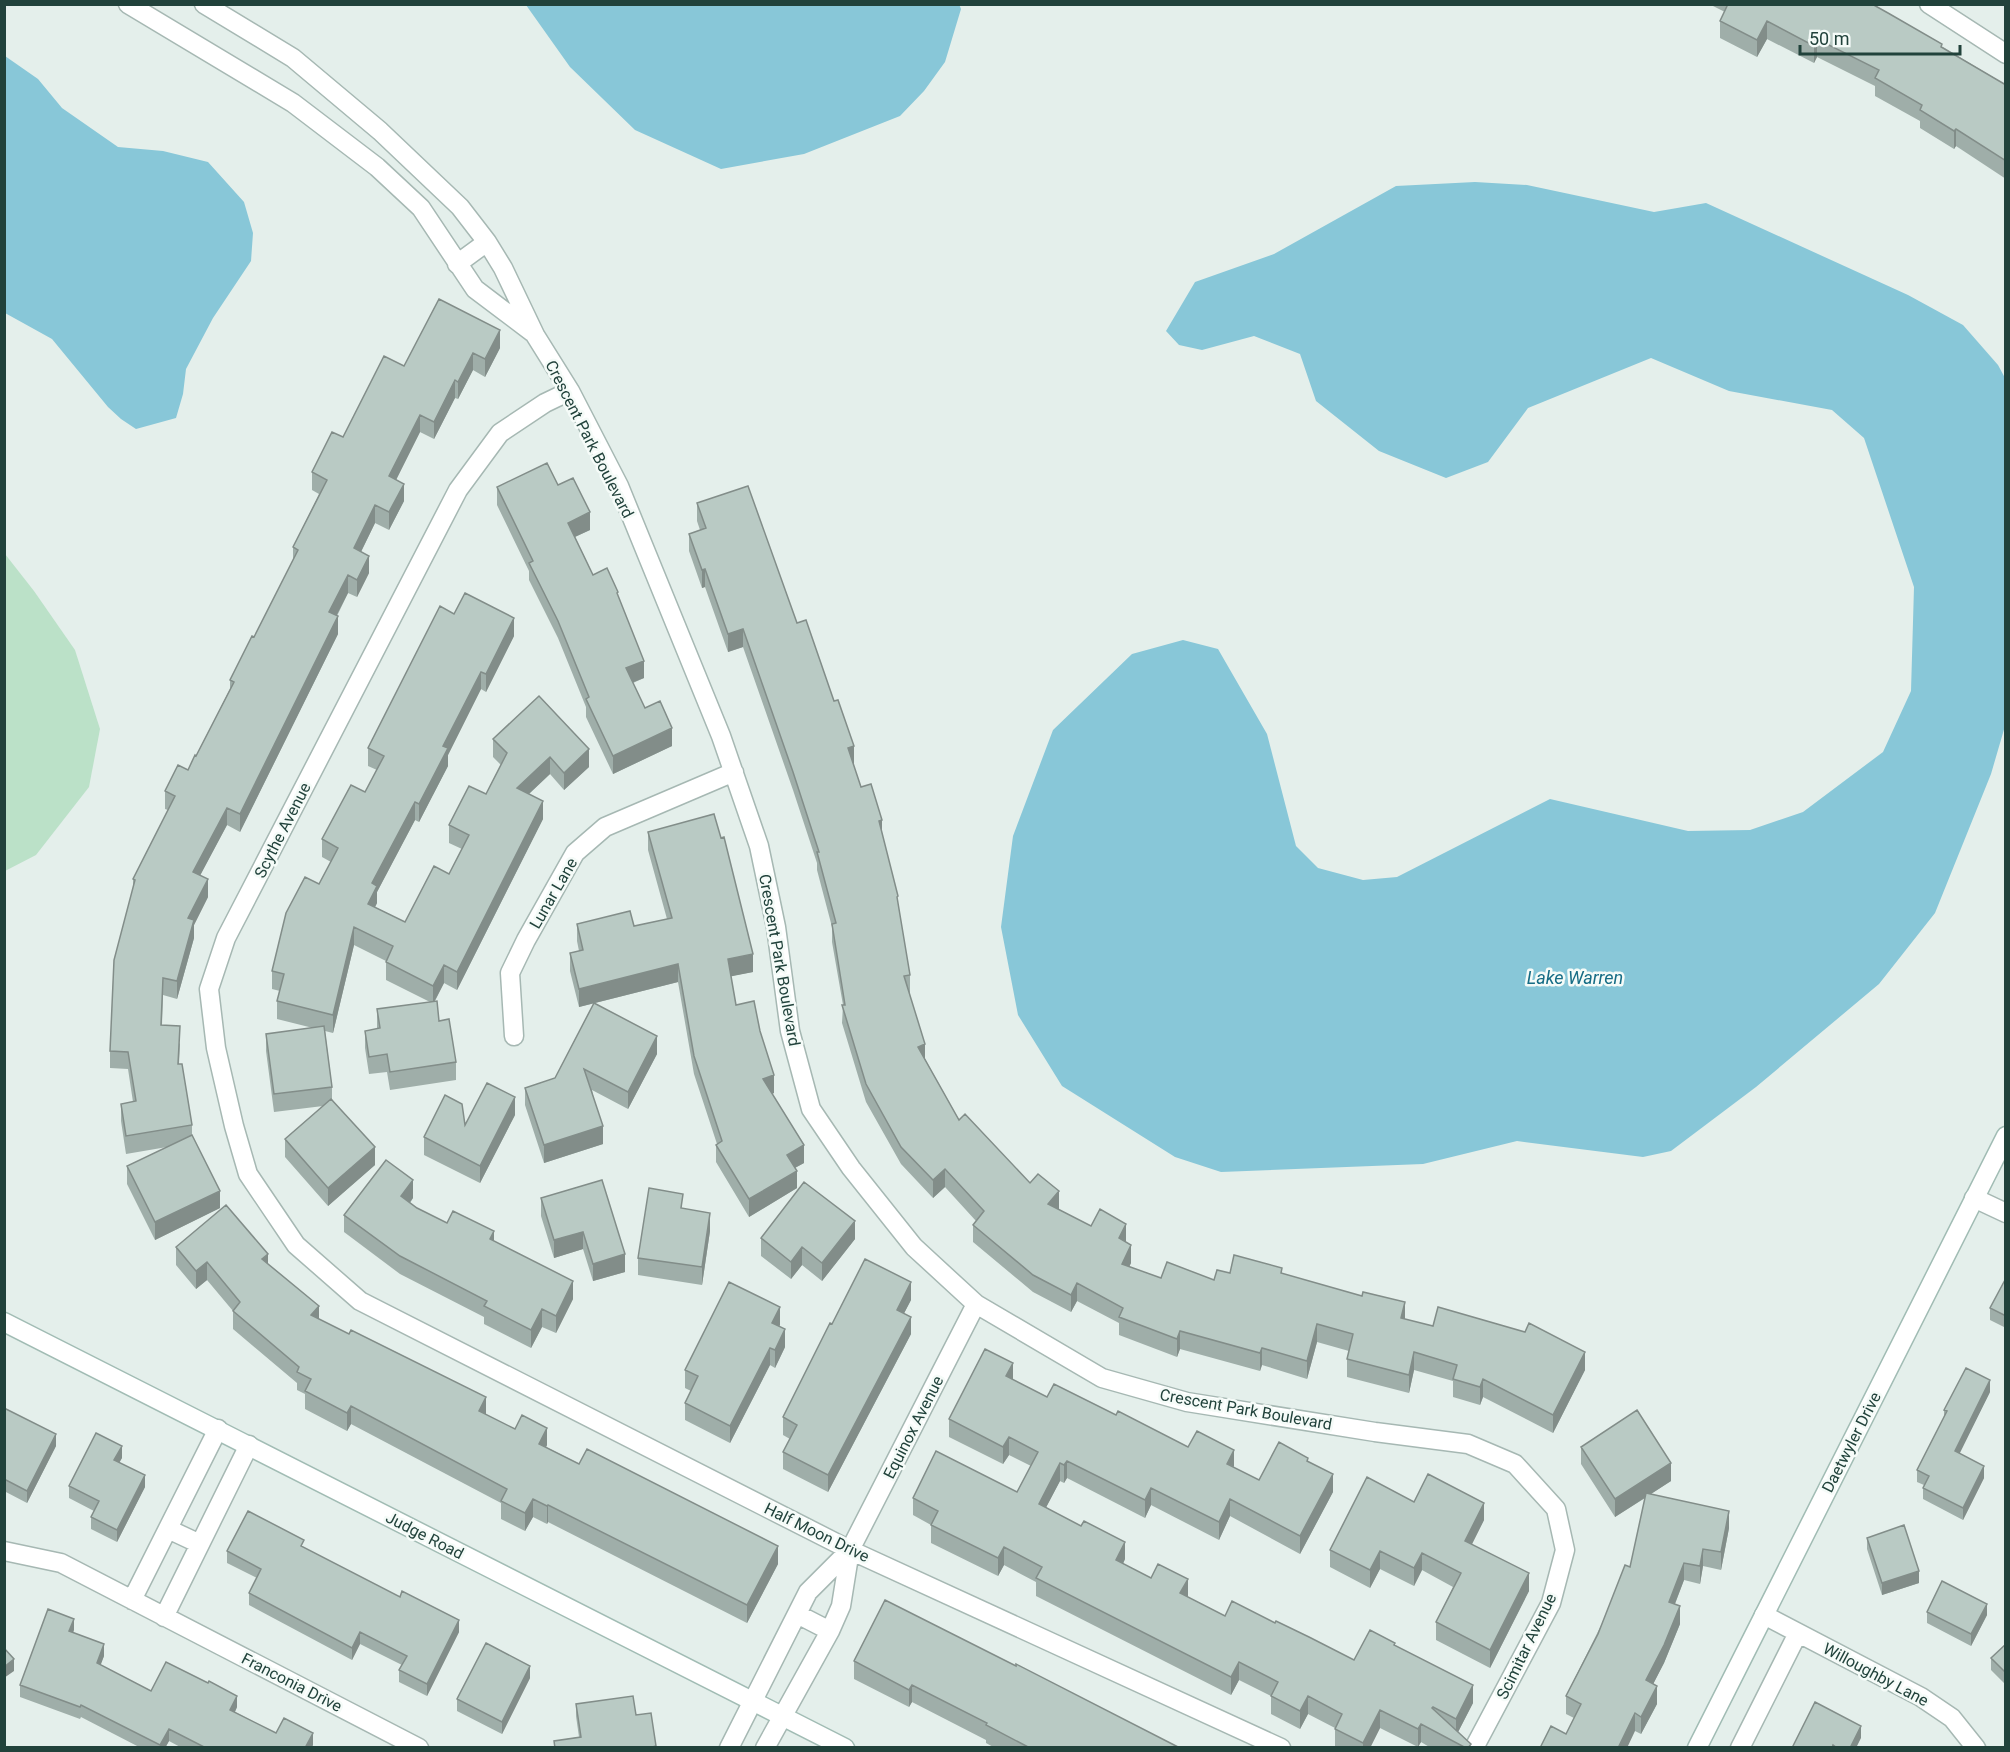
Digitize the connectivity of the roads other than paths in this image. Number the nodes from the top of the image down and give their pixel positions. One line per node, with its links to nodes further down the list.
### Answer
1 (128, 4): 6 (street, Crescent Park Boulevard)
2 (204, 4): 5 (street, Crescent Park Boulevard)
3 (1929, 4): 4 (street)
4 (2006, 54)
5 (487, 242): 6 (street); 7 (street, Crescent Park Boulevard)
6 (457, 264): 7 (street, Crescent Park Boulevard)
7 (536, 334): 8 (street, Crescent Park Boulevard)
8 (570, 391): 9 (street, Crescent Park Boulevard); 14 (street, Scythe Avenue)
9 (734, 772): 10 (street, Lunar Lane); 15 (street, Crescent Park Boulevard)
10 (514, 1036)
11 (2006, 1136): 12 (street, Daetwyler Drive)
12 (1974, 1198): 13 (street); 26 (street, Daetwyler Drive)
13 (2006, 1214)
14 (360, 1301): 22 (street, Half Moon Drive)
15 (976, 1304): 18 (street, Crescent Park Boulevard); 22 (street, Equinox Avenue)
16 (4, 1322): 17 (street, Judge Road)
17 (218, 1429): 19 (street, Judge Road); 20 (street)
18 (1468, 1444): 37 (street, Scimitar Avenue)
19 (249, 1445): 21 (street); 30 (street, Judge Road)
20 (168, 1529): 21 (street); 24 (street)
21 (200, 1544): 27 (street)
22 (850, 1550): 25 (street, Equinox Avenue); 28 (street, Equinox Avenue); 36 (street, Half Moon Drive)
23 (4, 1551): 24 (street, Franconia Drive)
24 (132, 1600): 27 (street, Franconia Drive)
25 (797, 1614): 28 (street); 30 (street, Equinox Avenue)
26 (1764, 1615): 29 (street, Willoughby Lane); 38 (street, Daetwyler Drive)
27 (164, 1617): 32 (street, Franconia Drive)
28 (830, 1630): 31 (street, Equinox Avenue)
29 (1798, 1633): 39 (street); 40 (street, Willoughby Lane)
30 (752, 1701): 31 (street, Judge Road); 33 (street, Equinox Avenue)
31 (782, 1716): 34 (street, Equinox Avenue); 35 (street, Judge Road)
32 (419, 1748)
33 (729, 1748)
34 (765, 1748)
35 (844, 1748)
36 (1281, 1748)
37 (1474, 1748)
38 (1697, 1748)
39 (1740, 1748)
40 (1977, 1748)

